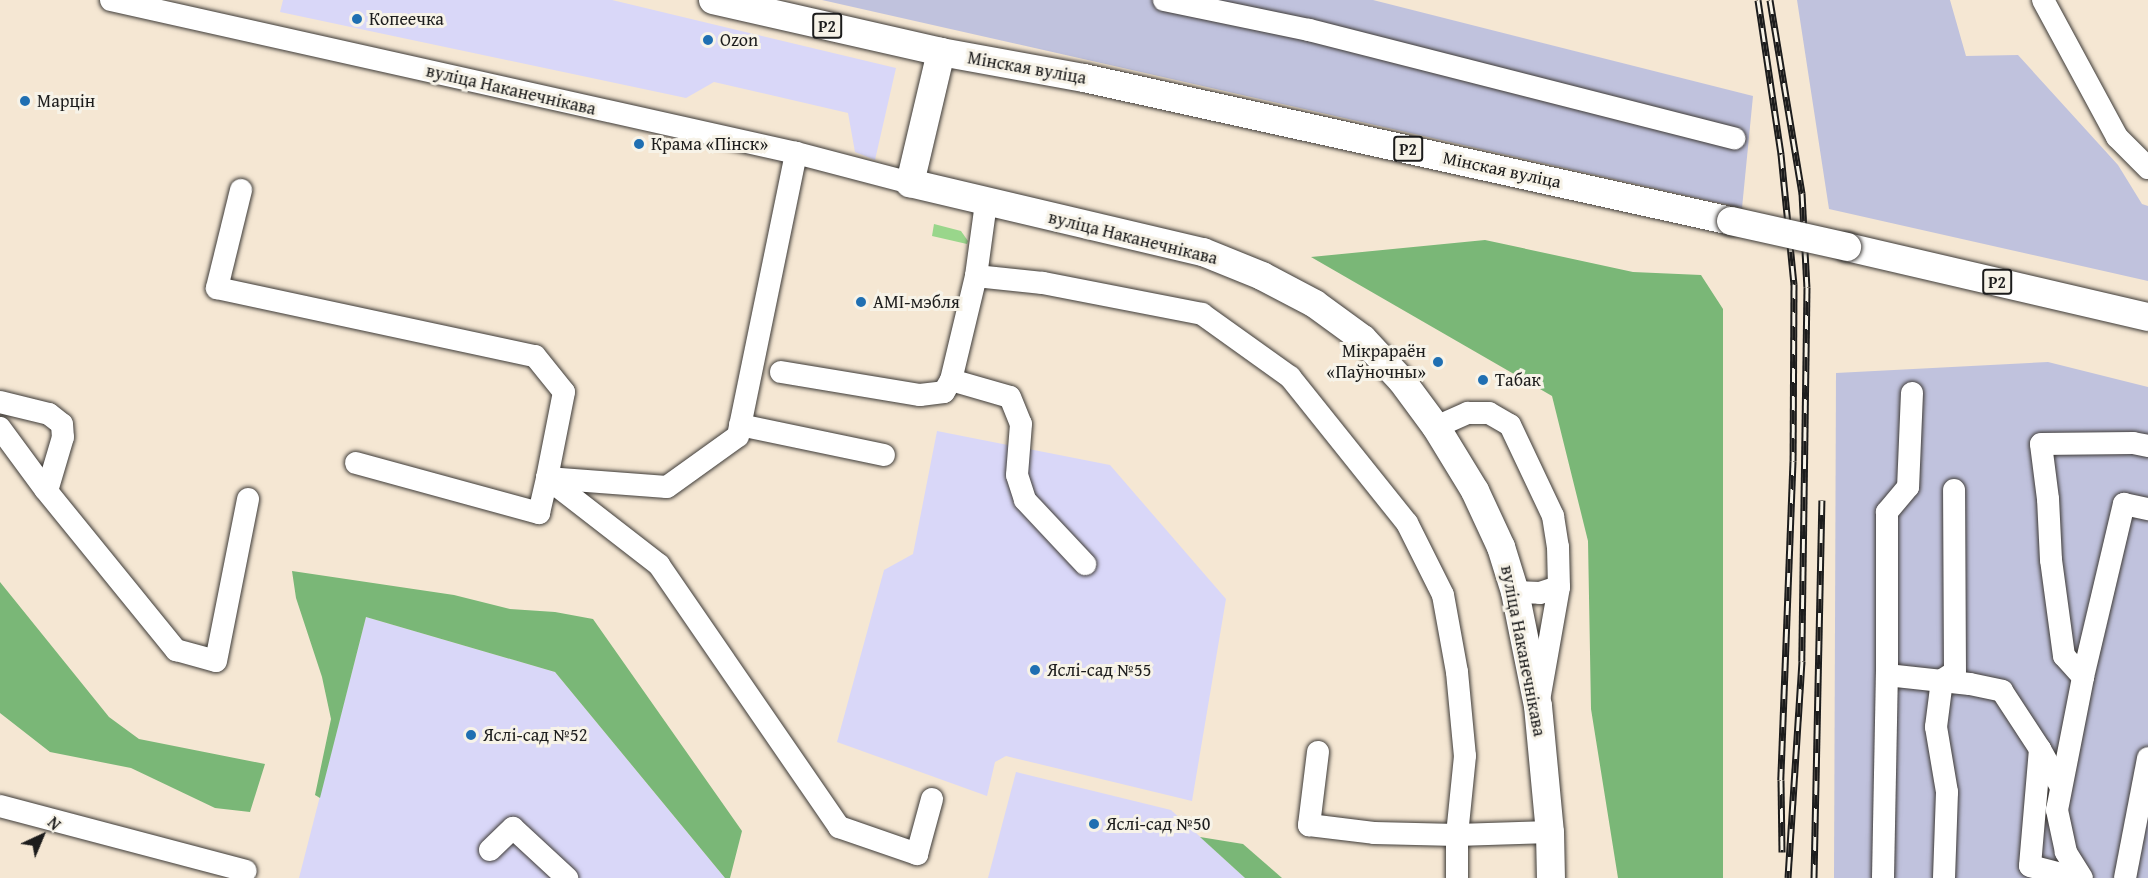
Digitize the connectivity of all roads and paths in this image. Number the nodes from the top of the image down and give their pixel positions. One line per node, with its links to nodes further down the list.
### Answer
1 (111, 0): 7 (street, вуліца Наканечнікава)
2 (713, 0): 5 (main road, Мінская вуліца / Р2)
3 (1164, 0): 6 (street)
4 (2043, 0): 8 (street)
5 (941, 52): 9 (main road); 13 (main road, Мінская вуліца / Р2, bridge)
6 (1734, 138)
7 (796, 153): 9 (street, вуліца Наканечнікава); 18 (street)
8 (2148, 168)
9 (910, 183): 11 (main road, вуліца Наканечнікава)
10 (241, 190): 24 (street)
11 (986, 202): 12 (street); 19 (main road, вуліца Наканечнікава)
12 (976, 276): 15 (street); 43 (street)
13 (2148, 316)
14 (781, 372): 15 (street)
15 (951, 380): 29 (street)
16 (1912, 393): 32 (street)
17 (0, 402): 26 (street)
18 (740, 425): 22 (street); 24 (street)
19 (1436, 427): 30 (street); 31 (main road, вуліца Наканечнікава)
20 (0, 428): 26 (street)
21 (2148, 446): 33 (street)
22 (884, 455)
23 (356, 463): 24 (street)
24 (548, 478): 40 (street)
25 (1954, 490): 34 (street)
26 (47, 491): 27 (street)
27 (248, 499)
28 (2148, 509): 33 (street)
29 (1085, 564)
30 (1559, 587): 31 (street); 35 (street)
31 (1515, 592): 35 (main road, вуліца Наканечнікава)
32 (1887, 675): 34 (street); 50 (street)
33 (2083, 677): 39 (street)
34 (1942, 680): 36 (street); 51 (street)
35 (1538, 706): 42 (main road, вуліца Наканечнікава)
36 (2040, 749): 39 (street); 46 (street)
37 (1318, 752): 43 (street)
38 (2148, 758): 54 (street)
39 (2061, 787): 53 (street)
40 (932, 798)
41 (0, 806): 45 (street)
42 (1550, 832): 43 (street); 49 (main road, вуліца Наканечнікава)
43 (1457, 835): 48 (street)
44 (490, 850): 47 (street)
45 (246, 871)
46 (2028, 872): 52 (street)
47 (567, 878)
48 (1457, 878)
49 (1551, 878)
50 (1883, 878)
51 (1944, 878)
52 (2078, 878)
53 (2082, 878)
54 (2125, 878)

